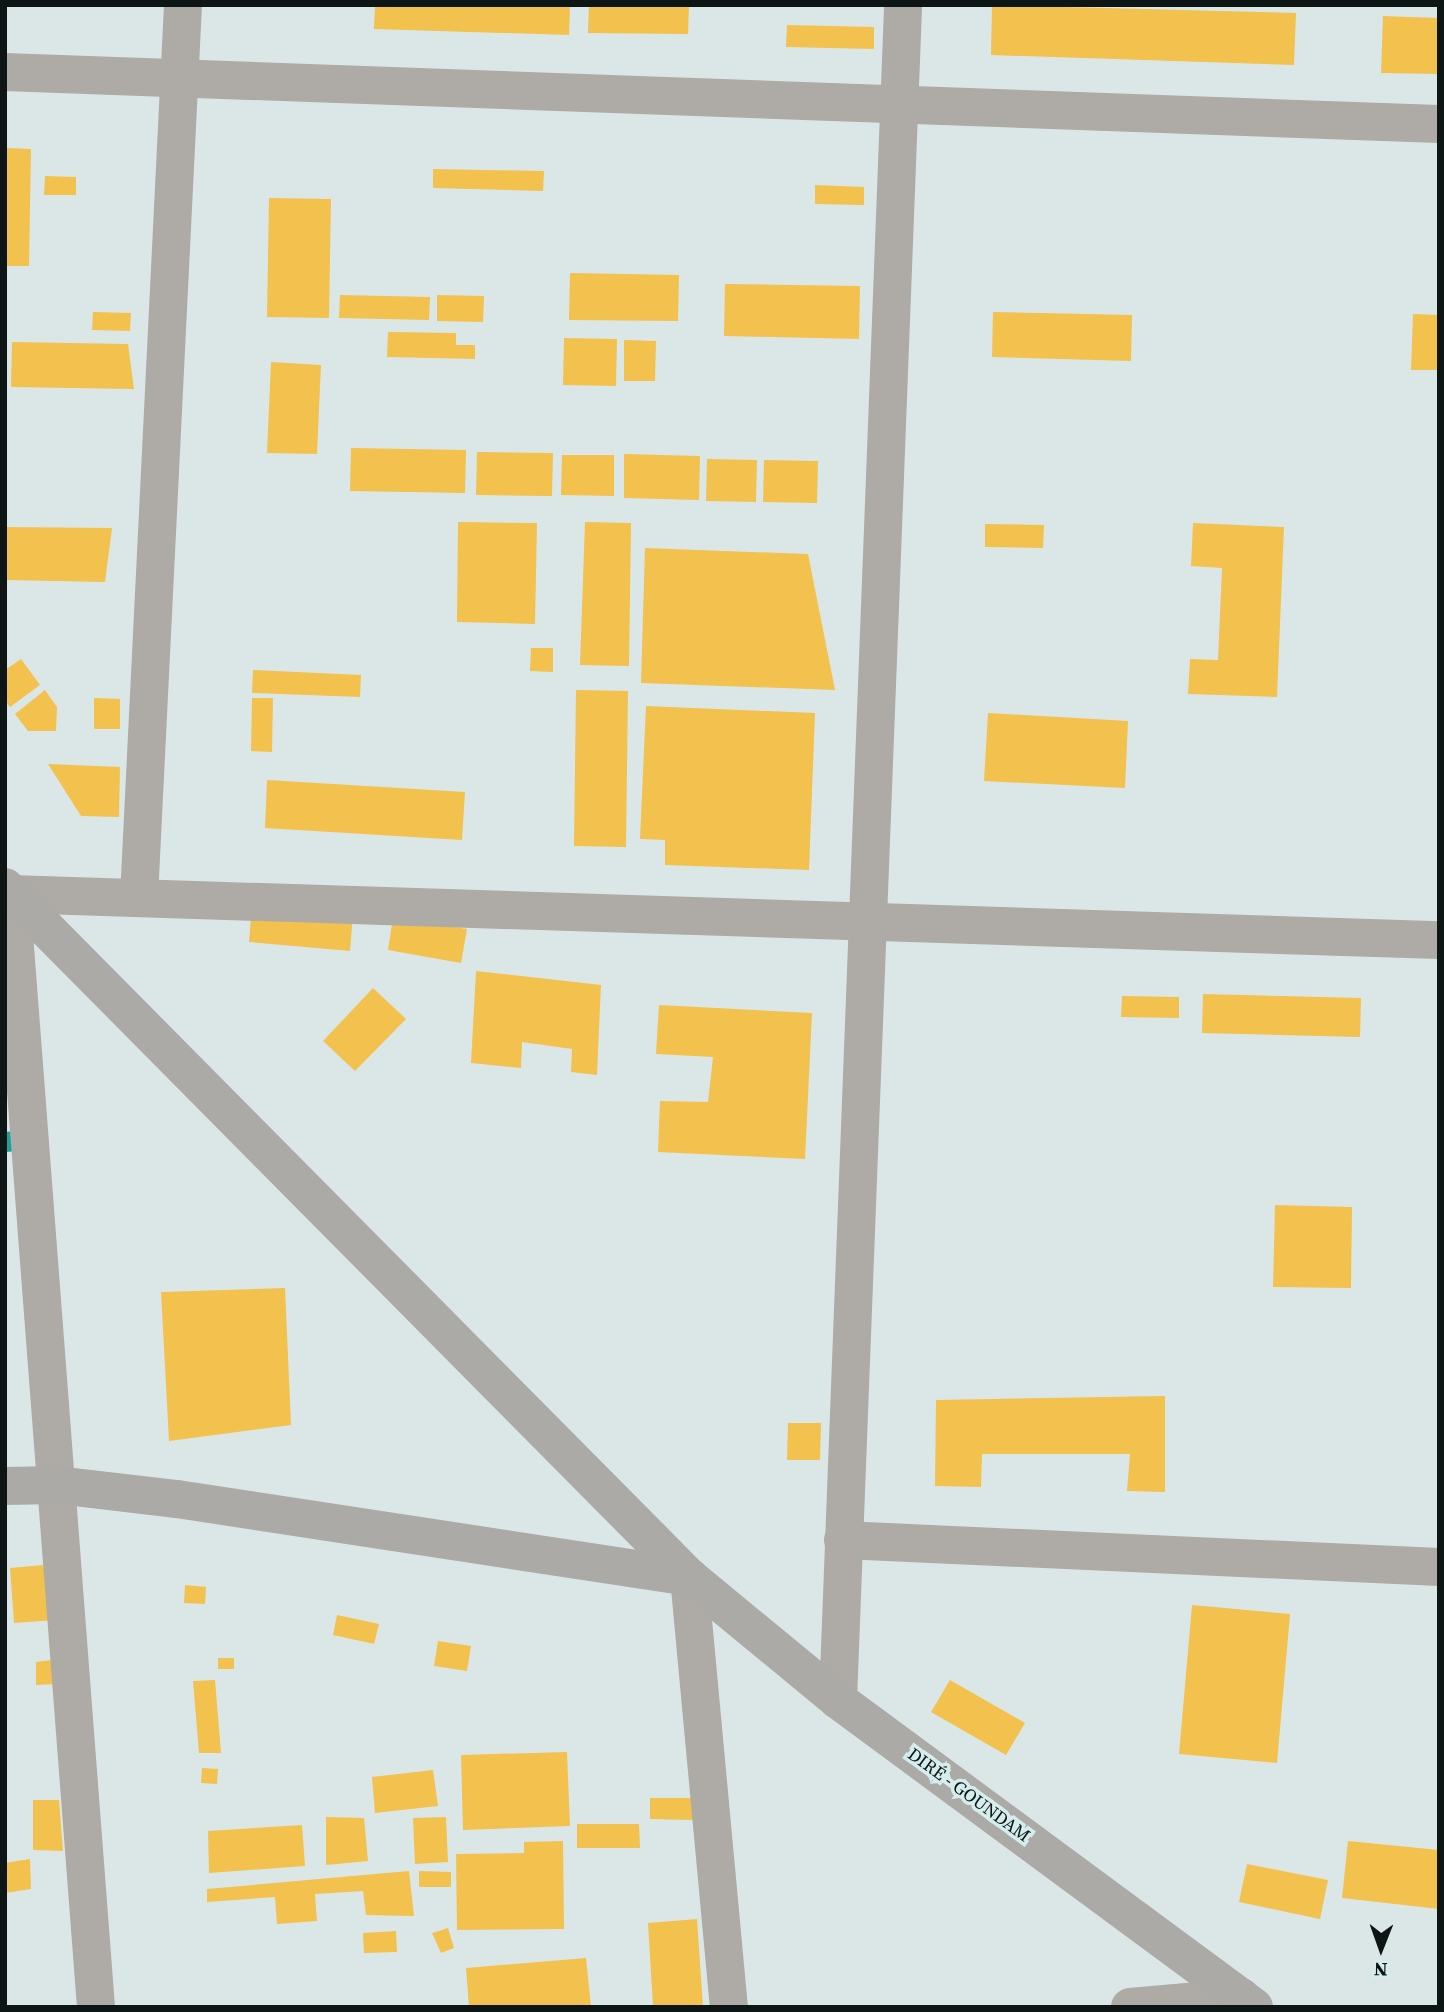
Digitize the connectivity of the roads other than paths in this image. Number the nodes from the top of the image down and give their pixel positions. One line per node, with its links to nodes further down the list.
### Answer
1 (183, 5): 4 (street)
2 (903, 5): 5 (street)
3 (5, 72): 4 (street)
4 (181, 79): 5 (street); 8 (street)
5 (899, 104): 6 (street); 9 (street)
6 (1439, 124)
7 (8, 891): 8 (street); 11 (street); 15 (main road, DIRÉ - GOUNDAM)
8 (139, 898): 9 (street)
9 (867, 922): 10 (street); 13 (street)
10 (1439, 940)
11 (57, 1485): 12 (main road); 15 (main road); 18 (street)
12 (5, 1486)
13 (843, 1540): 14 (street); 16 (street)
14 (1439, 1567)
15 (689, 1577): 16 (main road, DIRÉ - GOUNDAM); 19 (street)
16 (838, 1700): 17 (main road, DIRÉ - GOUNDAM)
17 (1245, 2004): 20 (street)
18 (96, 2007)
19 (729, 2007)
20 (1130, 2007)

